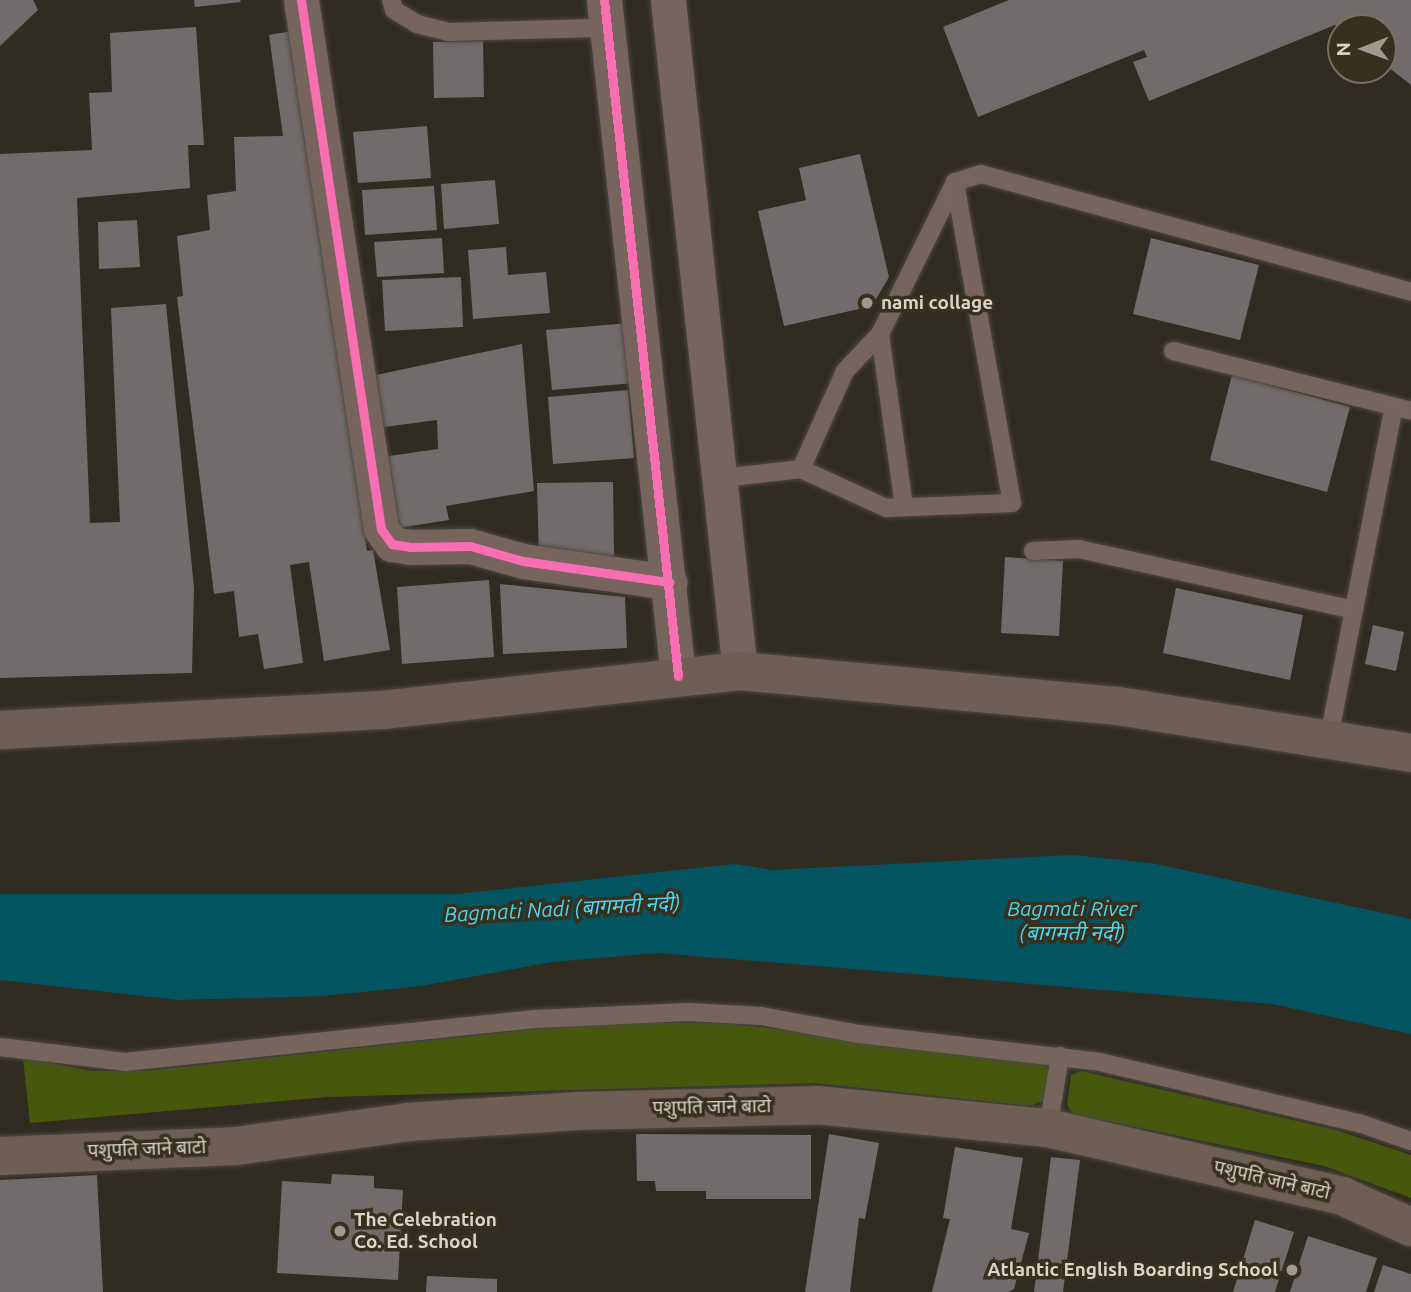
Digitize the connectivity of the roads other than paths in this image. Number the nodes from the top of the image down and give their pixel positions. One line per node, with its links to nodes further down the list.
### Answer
1 (301, 0): 14 (street)
2 (391, 0): 4 (lane)
3 (668, 0): 11 (street)
4 (605, 14): 14 (street)
5 (954, 182): 6 (lane); 7 (lane); 12 (lane)
6 (1411, 292)
7 (880, 334): 10 (lane); 12 (lane)
8 (1173, 351): 9 (lane)
9 (1402, 409): 15 (lane)
10 (801, 469): 11 (lane); 12 (lane)
11 (722, 478): 16 (street)
12 (904, 507)
13 (1033, 551): 15 (lane)
14 (669, 582): 17 (street)
15 (1354, 610): 19 (lane)
16 (740, 671): 17 (main road); 19 (main road)
17 (678, 676): 18 (main road)
18 (0, 730)
19 (1329, 737): 20 (main road)
20 (1411, 753)
21 (0, 1047): 22 (lane)
22 (1060, 1056): 23 (lane); 24 (lane)
23 (1048, 1128): 25 (main road, पशुपति जाने बाटो); 26 (main road, पशुपति जाने बाटो)
24 (1411, 1141)
25 (0, 1156)
26 (1411, 1227)

